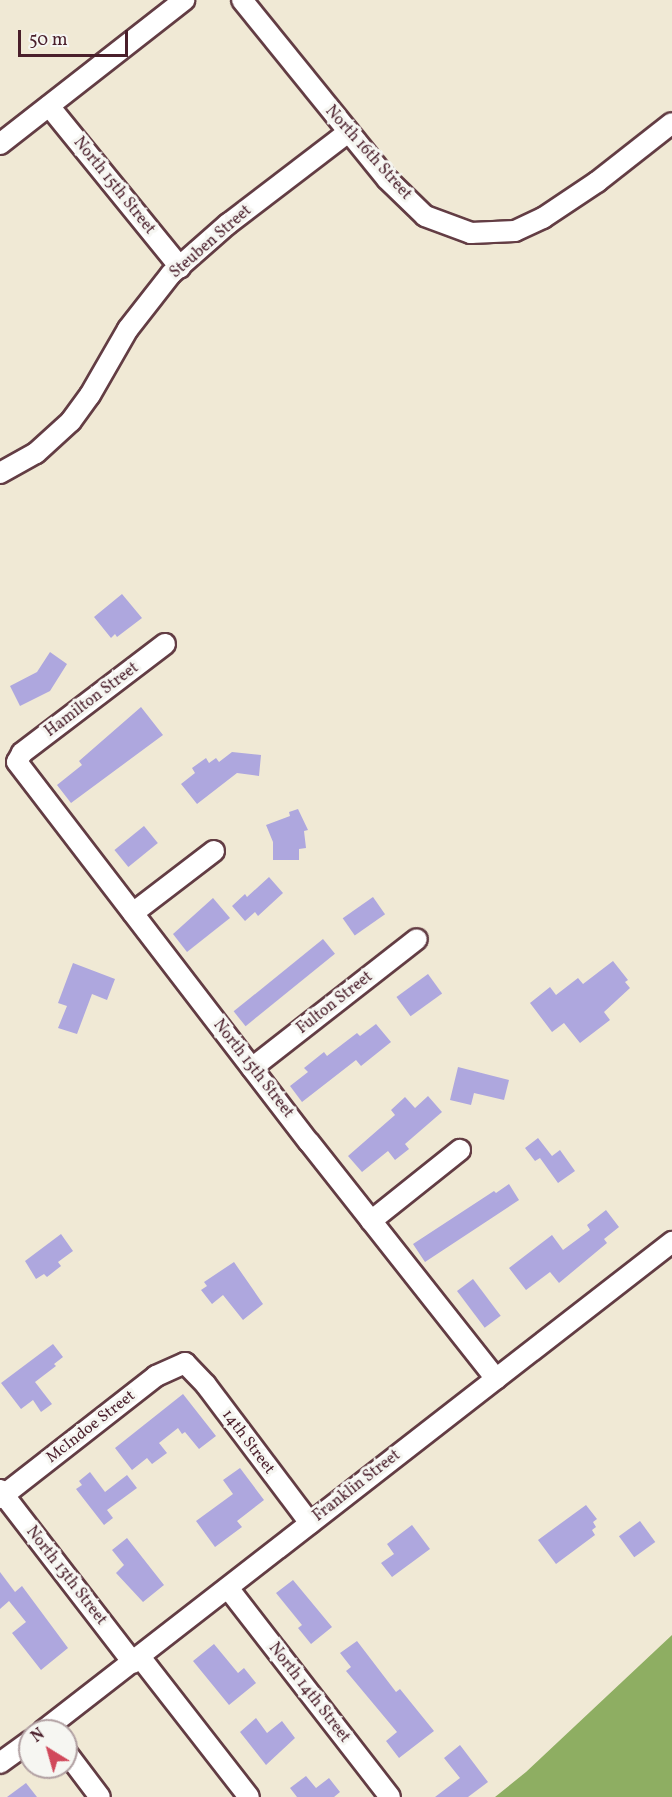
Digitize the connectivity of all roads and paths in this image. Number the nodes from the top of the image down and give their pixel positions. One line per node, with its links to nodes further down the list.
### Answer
1 (184, 0): 3 (street)
2 (242, 0): 5 (street, North 16th Street)
3 (49, 106): 6 (street); 7 (street, North 15th Street)
4 (672, 123): 5 (street, North 16th Street)
5 (347, 133): 7 (street, Steuben Street)
6 (0, 144)
7 (180, 267): 8 (street, Steuben Street)
8 (0, 473)
9 (165, 644): 10 (street, Hamilton Street)
10 (20, 757): 12 (street, North 15th Street)
11 (214, 851): 12 (street)
12 (133, 914): 14 (street, North 15th Street)
13 (417, 939): 14 (street, Fulton Street)
14 (252, 1068): 16 (street, North 15th Street)
15 (460, 1150): 16 (street)
16 (371, 1221): 19 (street, North 15th Street)
17 (672, 1242): 19 (street, Franklin Street)
18 (185, 1363): 20 (street, McIndoe Street); 21 (street, 14th Street)
19 (496, 1379): 21 (street, Franklin Street)
20 (1, 1494): 23 (street, North 13th Street)
21 (310, 1522): 22 (street, Franklin Street)
22 (228, 1588): 23 (street, Franklin Street); 30 (street, North 14th Street)
23 (137, 1660): 24 (street, Franklin Street); 29 (street, North 13th Street)
24 (61, 1719)
25 (18, 1750): 26 (street)
26 (0, 1763)
27 (78, 1768): 28 (street)
28 (100, 1797)
29 (249, 1797)
30 (390, 1797)

